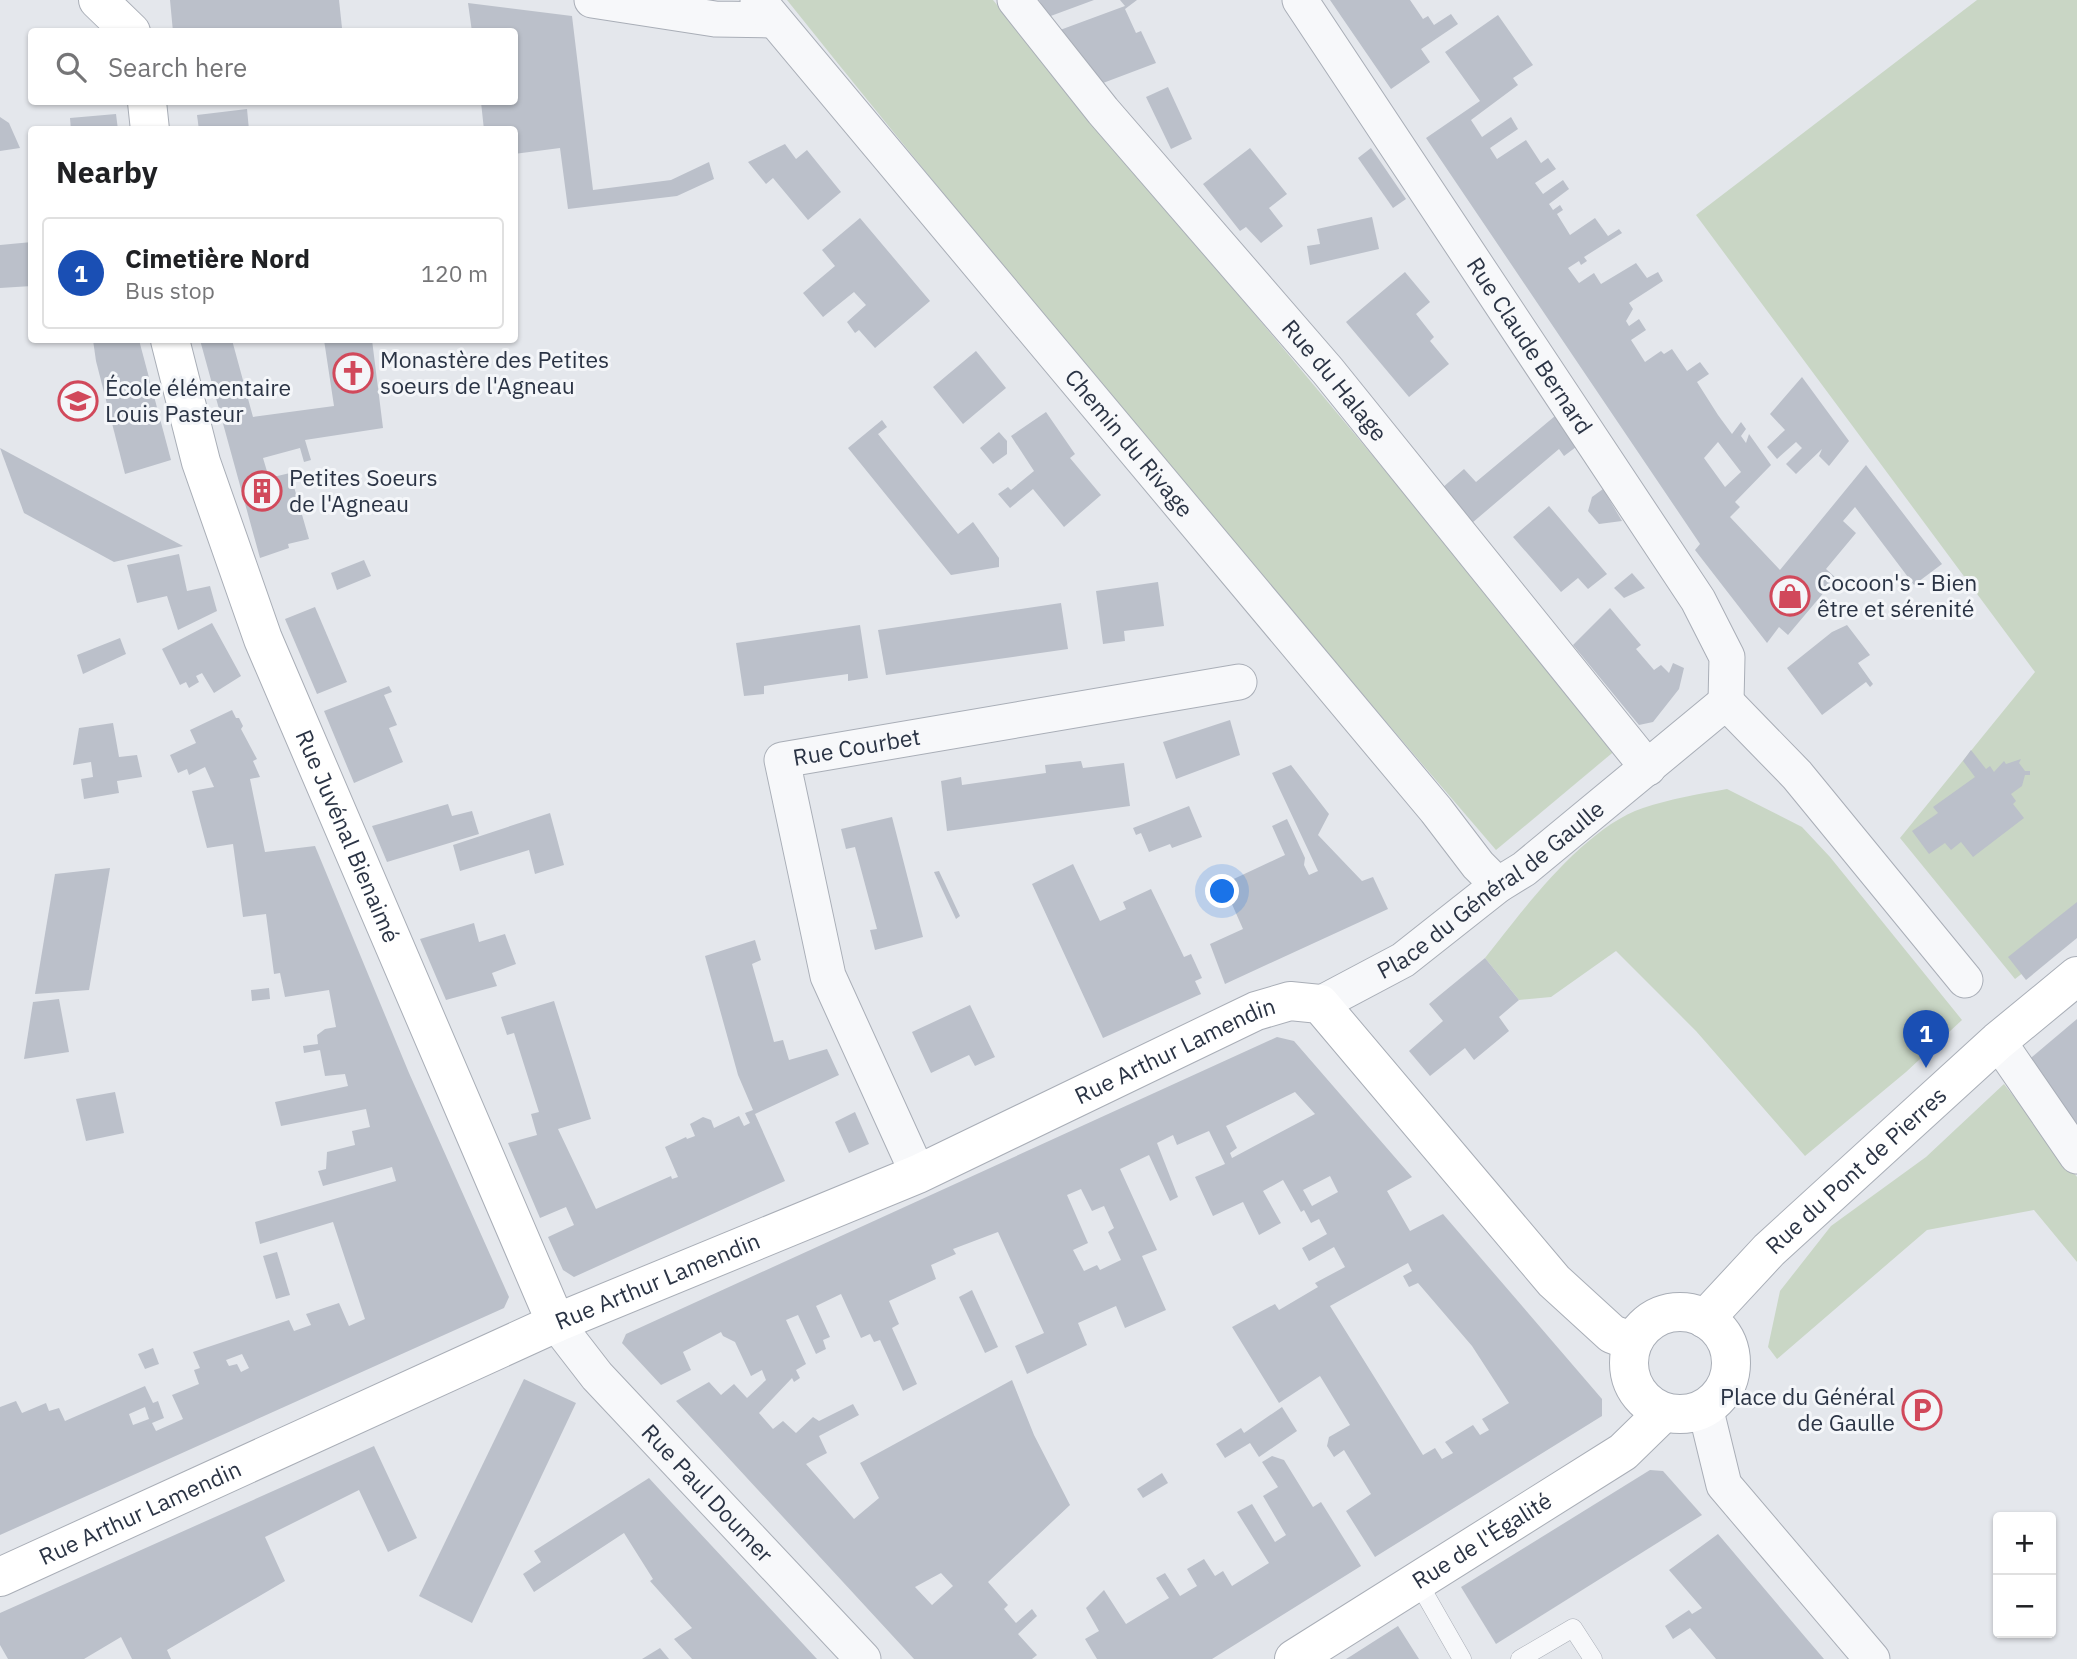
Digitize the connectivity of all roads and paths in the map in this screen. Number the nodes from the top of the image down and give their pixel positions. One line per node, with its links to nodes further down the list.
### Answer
1 (98, 0): 7 (street)
2 (140, 0): 8 (street)
3 (592, 0): 6 (street)
4 (1015, 0): 14 (street, Rue du Halage)
5 (1300, 0): 13 (street, Rue Claude Bernard)
6 (765, 10): 15 (street, Chemin du Rivage)
7 (127, 28)
8 (142, 28)
9 (148, 105): 10 (street)
10 (150, 126)
11 (171, 343): 23 (street, Rue Juvénal Bienaimé)
12 (1239, 682): 21 (street, Rue Courbet)
13 (1726, 702): 14 (street, Place du Général de Gaulle); 17 (street)
14 (1637, 777): 15 (street, Place du Général de Gaulle)
15 (1511, 877): 18 (street, Place du Général de Gaulle)
16 (2077, 976): 19 (street, Rue du Pont de Pierres)
17 (1965, 980)
18 (1320, 1004): 21 (street, Rue Arthur Lamendin); 24 (street)
19 (1998, 1041): 20 (street); 22 (street, Rue du Pont de Pierres)
20 (2077, 1156)
21 (918, 1174): 23 (street, Rue Arthur Lamendin)
22 (1705, 1319): 24 (street); 25 (street)
23 (555, 1323): 27 (street, Rue Arthur Lamendin); 29 (street, Rue Paul Doumer)
24 (1633, 1342): 26 (street)
25 (1705, 1407): 26 (street); 34 (street)
26 (1664, 1412): 28 (street, Rue de l'Égalité)
27 (0, 1577)
28 (1418, 1582): 30 (street, Rue de l'Égalité); 31 (lane)
29 (863, 1659)
30 (1294, 1659)
31 (1462, 1659)
32 (1520, 1659): 33 (lane)
33 (1593, 1659)
34 (1872, 1659)

